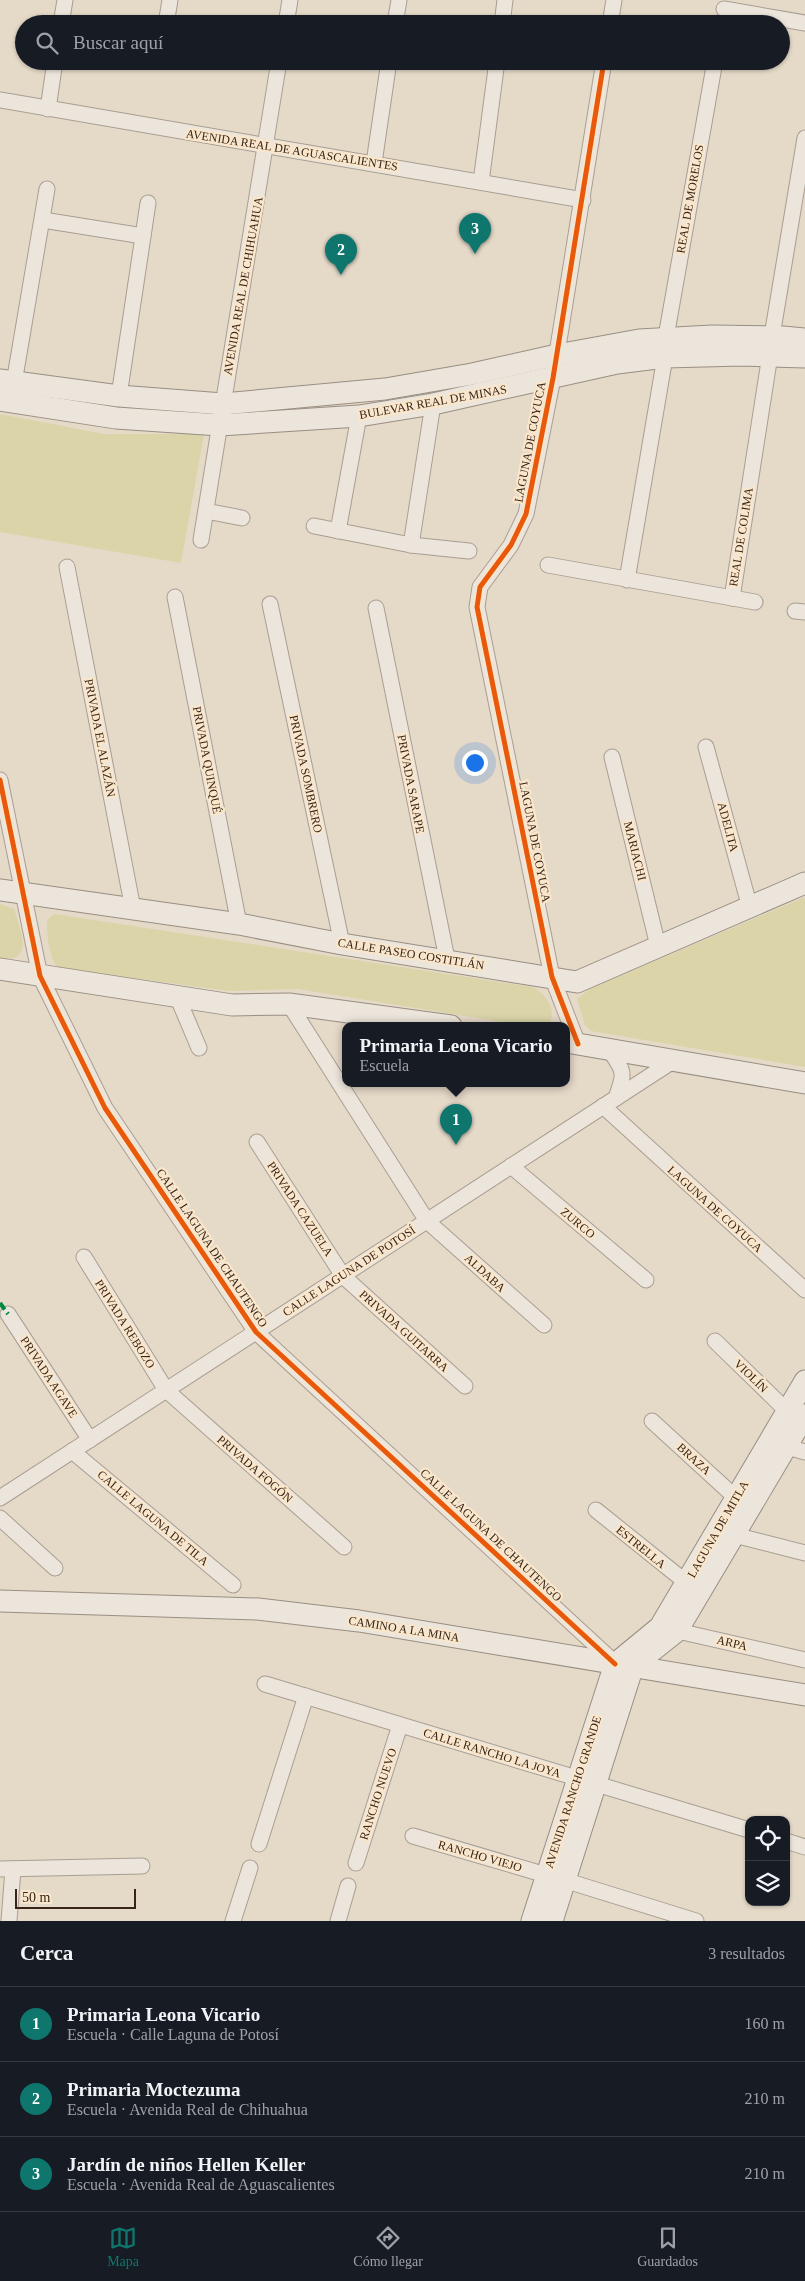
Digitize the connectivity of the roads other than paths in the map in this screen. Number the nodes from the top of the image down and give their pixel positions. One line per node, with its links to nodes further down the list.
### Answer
1 (65, 0): 8 (street)
2 (170, 0): 9 (street)
3 (290, 0): 10 (street)
4 (399, 0): 11 (street)
5 (505, 0): 12 (street)
6 (614, 0): 13 (street)
7 (724, 11): 14 (street)
8 (62, 15)
9 (171, 15)
10 (288, 15)
11 (396, 15)
12 (503, 15)
13 (612, 15)
14 (751, 15)
15 (790, 21): 16 (street)
16 (805, 23)
17 (54, 70): 24 (street)
18 (279, 70): 26 (street, AVENIDA REAL DE CHIHUAHUA)
19 (388, 70): 27 (street)
20 (496, 70): 28 (street)
21 (603, 70): 30 (street, LAGUNA DE COYUCA)
22 (713, 70): 36 (street, REAL DE MORELOS)
23 (0, 100): 24 (street, AVENIDA REAL DE AGUASCALIENTES)
24 (48, 109): 26 (street, AVENIDA REAL DE AGUASCALIENTES)
25 (805, 138): 35 (street)
26 (266, 146): 27 (street, AVENIDA REAL DE AGUASCALIENTES); 44 (street, AVENIDA REAL DE CHIHUAHUA)
27 (374, 163): 28 (street, AVENIDA REAL DE AGUASCALIENTES)
28 (481, 182): 30 (street, AVENIDA REAL DE AGUASCALIENTES)
29 (47, 189): 32 (street)
30 (583, 200): 37 (street, LAGUNA DE COYUCA)
31 (148, 203): 33 (street)
32 (43, 220): 33 (street); 40 (street)
33 (143, 236): 41 (street)
34 (805, 339): 35 (street, BULEVAR REAL DE MINAS)
35 (771, 346): 36 (street, BULEVAR REAL DE MINAS); 38 (street, BULEVAR REAL DE MINAS); 57 (street, REAL DE COLIMA)
36 (665, 347): 37 (street, BULEVAR REAL DE MINAS); 39 (street, BULEVAR REAL DE MINAS); 55 (street)
37 (557, 355): 39 (street, LAGUNA DE COYUCA); 44 (street, BULEVAR REAL DE MINAS)
38 (805, 357)
39 (553, 378): 43 (street, BULEVAR REAL DE MINAS); 75 (street, LAGUNA DE COYUCA)
40 (7, 381): 41 (street, BULEVAR REAL DE MINAS)
41 (119, 396): 44 (street, BULEVAR REAL DE MINAS)
42 (0, 400): 44 (street, BULEVAR REAL DE MINAS)
43 (433, 404): 45 (street, BULEVAR REAL DE MINAS); 51 (street)
44 (221, 414): 45 (street, BULEVAR REAL DE MINAS); 46 (street, AVENIDA REAL DE CHIHUAHUA)
45 (359, 416): 49 (street)
46 (206, 511): 47 (street); 50 (street, AVENIDA REAL DE CHIHUAHUA)
47 (242, 518)
48 (314, 526): 49 (street)
49 (338, 531): 51 (street)
50 (202, 540)
51 (411, 545): 52 (street)
52 (469, 551)
53 (548, 565): 55 (street, REAL DE COLIMA)
54 (67, 567): 68 (street, PRIVADA EL ALAZÁN)
55 (627, 580): 57 (street, REAL DE COLIMA)
56 (175, 597): 69 (street, PRIVADA QUINQUÉ)
57 (732, 598): 58 (street)
58 (755, 602)
59 (270, 604): 70 (street, PRIVADA SOMBRERO)
60 (376, 608): 72 (street, PRIVADA SARAPE)
61 (706, 747): 67 (street, ADELITA)
62 (612, 756): 71 (street, MARIACHI)
63 (0, 780): 66 (street, CALLE LAGUNA DE CHAUTENGO)
64 (805, 883): 67 (street, CALLE PASEO COSTITLÁN)
65 (0, 890): 66 (street, CALLE PASEO COSTITLÁN)
66 (24, 893): 68 (street, CALLE PASEO COSTITLÁN); 74 (street, CALLE LAGUNA DE CHAUTENGO)
67 (750, 908): 71 (street, CALLE PASEO COSTITLÁN)
68 (133, 909): 69 (street, CALLE PASEO COSTITLÁN)
69 (239, 924): 70 (street, CALLE PASEO COSTITLÁN)
70 (342, 944): 72 (street, CALLE PASEO COSTITLÁN)
71 (658, 946): 75 (street, CALLE PASEO COSTITLÁN)
72 (447, 959): 75 (street, CALLE PASEO COSTITLÁN)
73 (0, 969): 74 (street)
74 (40, 976): 76 (street); 96 (street, CALLE LAGUNA DE CHAUTENGO)
75 (552, 977): 79 (street, LAGUNA DE COYUCA)
76 (177, 996): 77 (street); 81 (street)
77 (289, 1004): 78 (street); 89 (street, ALDABA)
78 (422, 1022)
79 (566, 1022)
80 (572, 1043): 82 (street)
81 (199, 1048)
82 (610, 1051): 83 (street); 85 (street)
83 (673, 1061): 84 (street); 85 (street, CALLE LAGUNA DE POTOSÍ)
84 (805, 1084)
85 (616, 1098): 86 (street, CALLE LAGUNA DE POTOSÍ)
86 (603, 1106): 88 (street, CALLE LAGUNA DE POTOSÍ); 93 (street, LAGUNA DE COYUCA)
87 (257, 1142): 91 (street, PRIVADA CAZUELA)
88 (511, 1166): 89 (street, CALLE LAGUNA DE POTOSÍ); 92 (street, ZURCO)
89 (427, 1221): 91 (street, CALLE LAGUNA DE POTOSÍ); 95 (street, ALDABA)
90 (84, 1257): 100 (street, PRIVADA REBOZO)
91 (343, 1276): 96 (street, CALLE LAGUNA DE POTOSÍ); 99 (street, PRIVADA GUITARRA)
92 (646, 1280)
93 (805, 1290)
94 (8, 1314): 103 (street, PRIVADA AGAVE)
95 (544, 1325)
96 (256, 1332): 100 (street, CALLE LAGUNA DE POTOSÍ); 120 (street, CALLE LAGUNA DE CHAUTENGO)
97 (715, 1342): 101 (street, VIOLÍN)
98 (805, 1381): 101 (street, LAGUNA DE MITLA)
99 (465, 1386)
100 (166, 1390): 103 (street, CALLE LAGUNA DE POTOSÍ); 112 (street, PRIVADA FOGÓN)
101 (796, 1413): 104 (street, LAGUNA DE MITLA); 108 (street, LAGUNA DE MITLA)
102 (652, 1421): 108 (street, BRAZA)
103 (90, 1440): 105 (street, CALLE LAGUNA DE POTOSÍ)
104 (784, 1446): 106 (street); 111 (street, LAGUNA DE MITLA)
105 (72, 1451): 107 (street, CALLE LAGUNA DE POTOSÍ); 116 (street, CALLE LAGUNA DE TILA)
106 (805, 1452)
107 (2, 1493)
108 (735, 1497): 115 (street, LAGUNA DE MITLA)
109 (596, 1510): 115 (street, ESTRELLA)
110 (0, 1518): 114 (street)
111 (734, 1535): 113 (street); 118 (street, LAGUNA DE MITLA)
112 (344, 1547)
113 (805, 1553)
114 (54, 1568)
115 (687, 1583): 118 (street, LAGUNA DE MITLA)
116 (233, 1585)
117 (0, 1601): 120 (street, CAMINO A LA MINA)
118 (668, 1629): 119 (street, ARPA); 120 (street, LAGUNA DE MITLA)
119 (805, 1660)
120 (624, 1665): 122 (street, CAMINO A LA MINA); 125 (street, AVENIDA RANCHO GRANDE)
121 (265, 1684): 123 (street, CALLE RANCHO LA JOYA)
122 (805, 1695)
123 (306, 1696): 124 (street, CALLE RANCHO LA JOYA); 129 (street)
124 (400, 1725): 125 (street, CALLE RANCHO LA JOYA); 131 (street, RANCHO NUEVO)
125 (586, 1781): 126 (street, CALLE RANCHO LA JOYA); 135 (street, AVENIDA RANCHO GRANDE)
126 (745, 1829)
127 (414, 1836): 135 (street, RANCHO VIEJO)
128 (790, 1842): 130 (street)
129 (260, 1844)
130 (805, 1847)
131 (356, 1863)
132 (142, 1866): 134 (street)
133 (250, 1868): 138 (street)
134 (7, 1869): 137 (street)
135 (555, 1878): 140 (street, AVENIDA RANCHO GRANDE); 141 (street, AVENIDA RANCHO GRANDE); 142 (street, RANCHO VIEJO)
136 (348, 1886): 139 (street)
137 (9, 1921)
138 (233, 1921)
139 (338, 1921)
140 (532, 1921)
141 (552, 1921)
142 (696, 1921)

